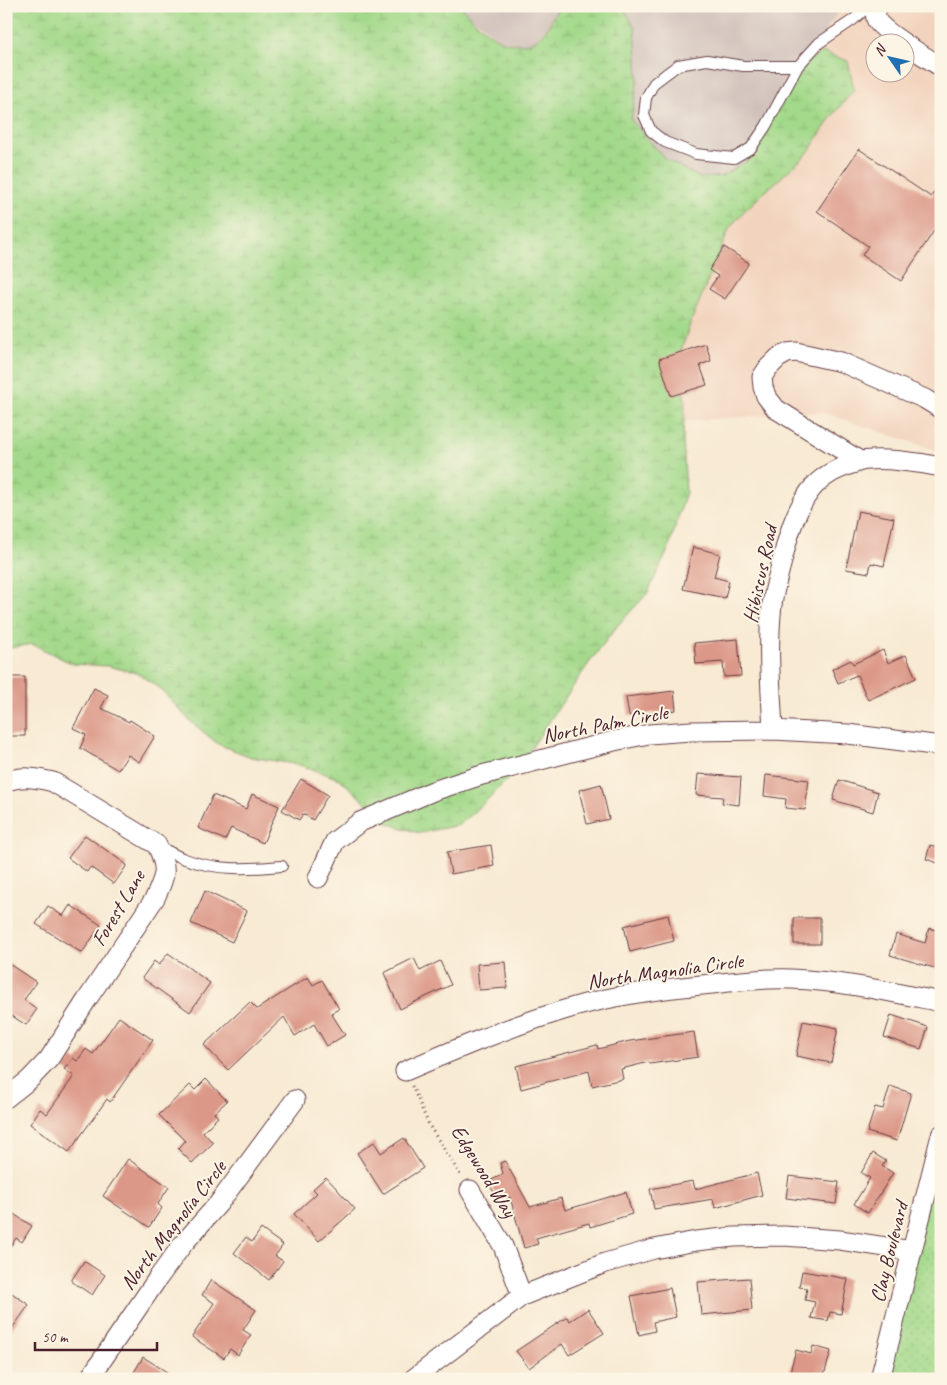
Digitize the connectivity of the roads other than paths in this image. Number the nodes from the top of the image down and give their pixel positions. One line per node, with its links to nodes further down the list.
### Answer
1 (869, 6): 3 (lane)
2 (878, 6): 4 (street)
3 (798, 66): 3 (lane)
4 (941, 67)
5 (941, 409): 6 (street)
6 (860, 461): 7 (street); 8 (street, Hibiscus Road)
7 (941, 467)
8 (773, 730): 9 (street, North Palm Circle); 13 (street, North Palm Circle)
9 (941, 746)
10 (6, 782): 11 (street)
11 (157, 845): 12 (lane); 16 (street, Forest Lane)
12 (282, 866)
13 (318, 878)
14 (941, 1002): 15 (street, North Magnolia Circle)
15 (405, 1071)
16 (6, 1098)
17 (296, 1100): 22 (street, North Magnolia Circle)
18 (941, 1135): 20 (street, Clay Boulevard)
19 (470, 1190): 21 (street, Edgewood Way)
20 (912, 1251): 21 (street); 24 (street, Clay Boulevard)
21 (522, 1296): 23 (street)
22 (89, 1379)
23 (413, 1379)
24 (880, 1379)

